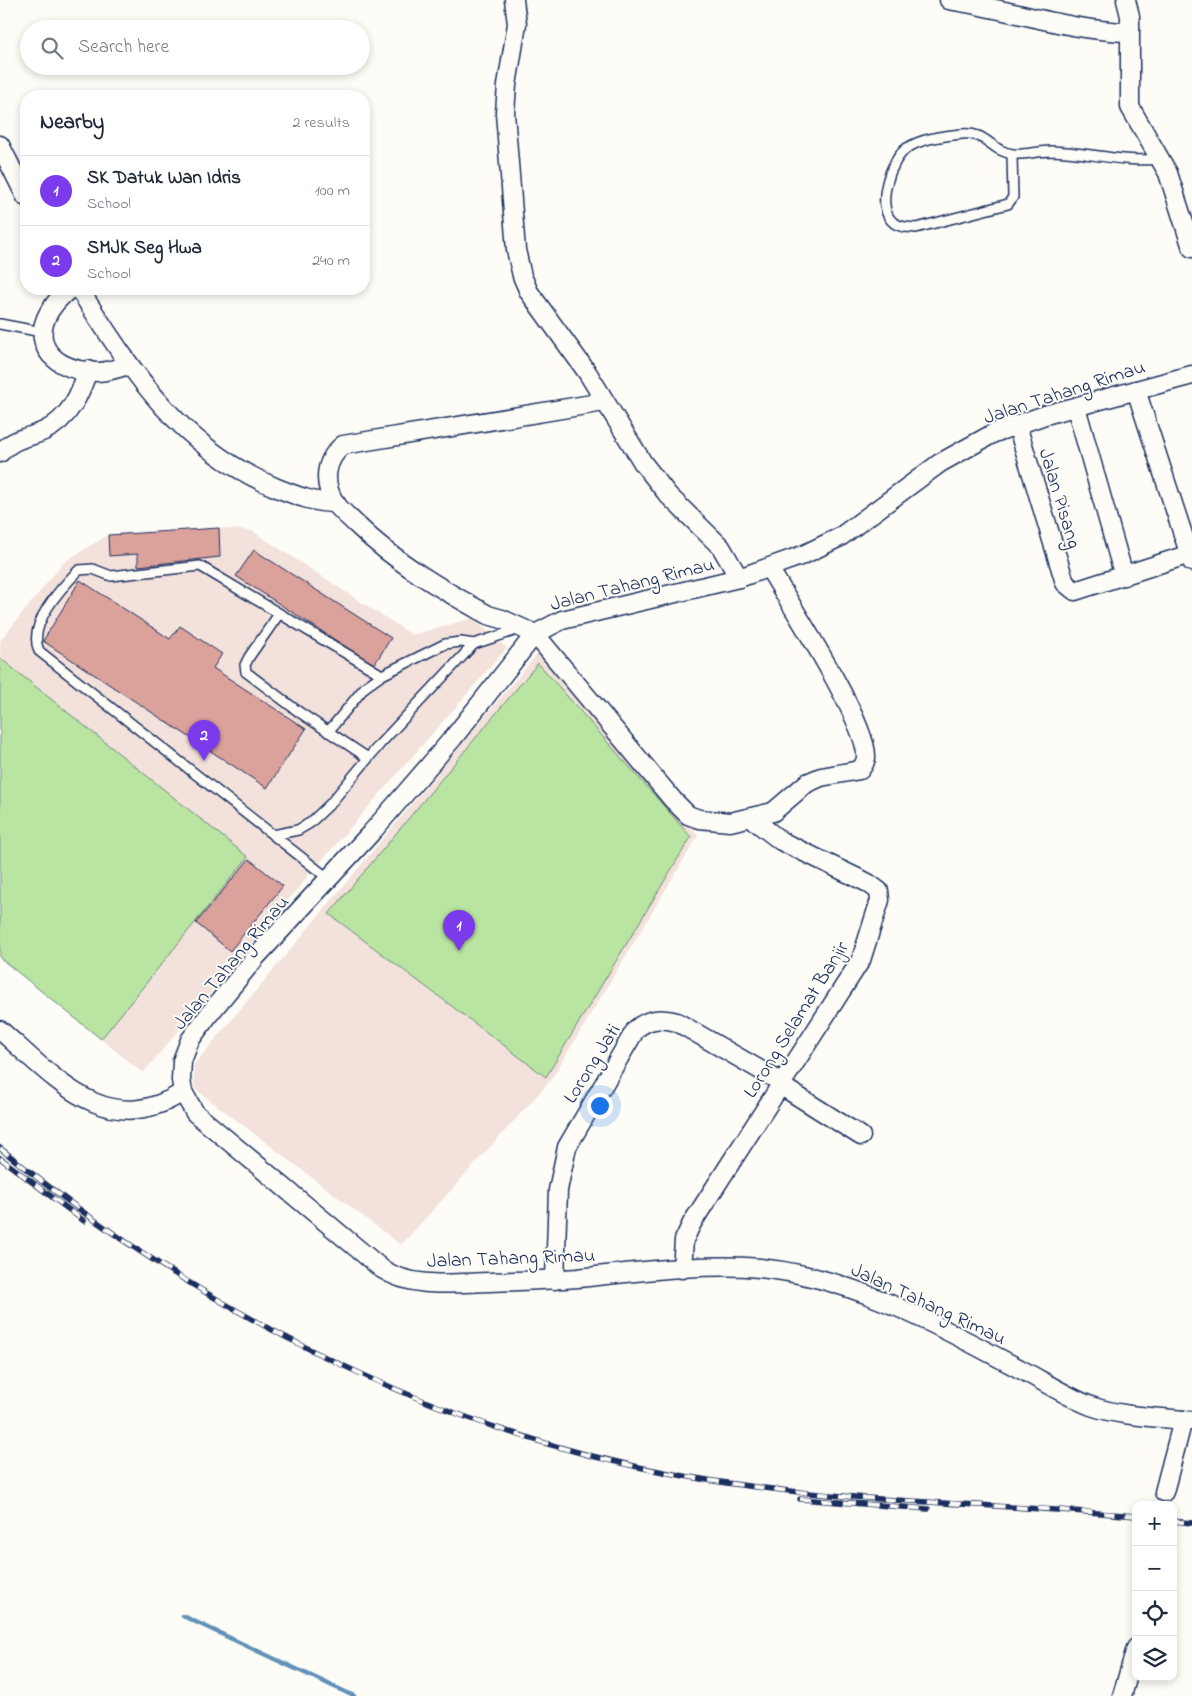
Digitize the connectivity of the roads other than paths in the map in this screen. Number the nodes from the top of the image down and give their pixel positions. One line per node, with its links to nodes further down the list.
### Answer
1 (514, 0): 18 (street)
2 (949, 0): 4 (street)
3 (1126, 0): 4 (street)
4 (1130, 32): 7 (street)
5 (0, 145): 8 (street)
6 (1012, 154): 6 (lane); 7 (lane)
7 (1162, 159): 9 (street)
8 (20, 185)
9 (1192, 248)
10 (64, 295): 13 (street)
11 (82, 295): 14 (street)
12 (0, 324): 13 (lane)
13 (42, 332): 15 (street)
14 (128, 365): 15 (street); 22 (street)
15 (88, 370): 21 (street)
16 (1192, 375): 17 (street, Jalan Tahang Rimau)
17 (1136, 390): 19 (street, Jalan Tahang Rimau); 23 (street)
18 (604, 402): 22 (street); 27 (street)
19 (1076, 406): 20 (street, Jalan Tahang Rimau); 26 (street)
20 (1017, 425): 25 (street, Jalan Tahang Rimau); 26 (street, Jalan Pisang)
21 (0, 453)
22 (336, 504): 29 (street)
23 (1185, 517): 24 (street)
24 (1191, 558): 26 (street)
25 (769, 568): 27 (street, Jalan Tahang Rimau); 34 (street)
26 (1124, 576)
27 (739, 578): 29 (street, Jalan Tahang Rimau)
28 (279, 614): 31 (lane); 32 (lane); 35 (lane)
29 (529, 631): 30 (lane); 34 (street); 36 (street, Jalan Tahang Rimau)
30 (474, 644): 31 (lane); 33 (lane)
31 (382, 675): 32 (lane)
32 (328, 732): 33 (lane)
33 (368, 758): 35 (lane)
34 (751, 818): 38 (street, Lorong Selamat Banjir)
35 (272, 836): 36 (lane)
36 (329, 879): 39 (street, Jalan Tahang Rimau)
37 (0, 1030): 39 (street)
38 (780, 1084): 40 (street, Lorong Jati); 41 (street, Lorong Selamat Banjir); 42 (street, Lorong Jati)
39 (183, 1092): 42 (street, Jalan Tahang Rimau)
40 (861, 1136)
41 (682, 1269): 42 (street, Jalan Tahang Rimau); 43 (street, Jalan Tahang Rimau)
42 (555, 1280)
43 (1188, 1420): 44 (street)
44 (1164, 1492)
45 (1132, 1662): 46 (street)
46 (1122, 1696)

